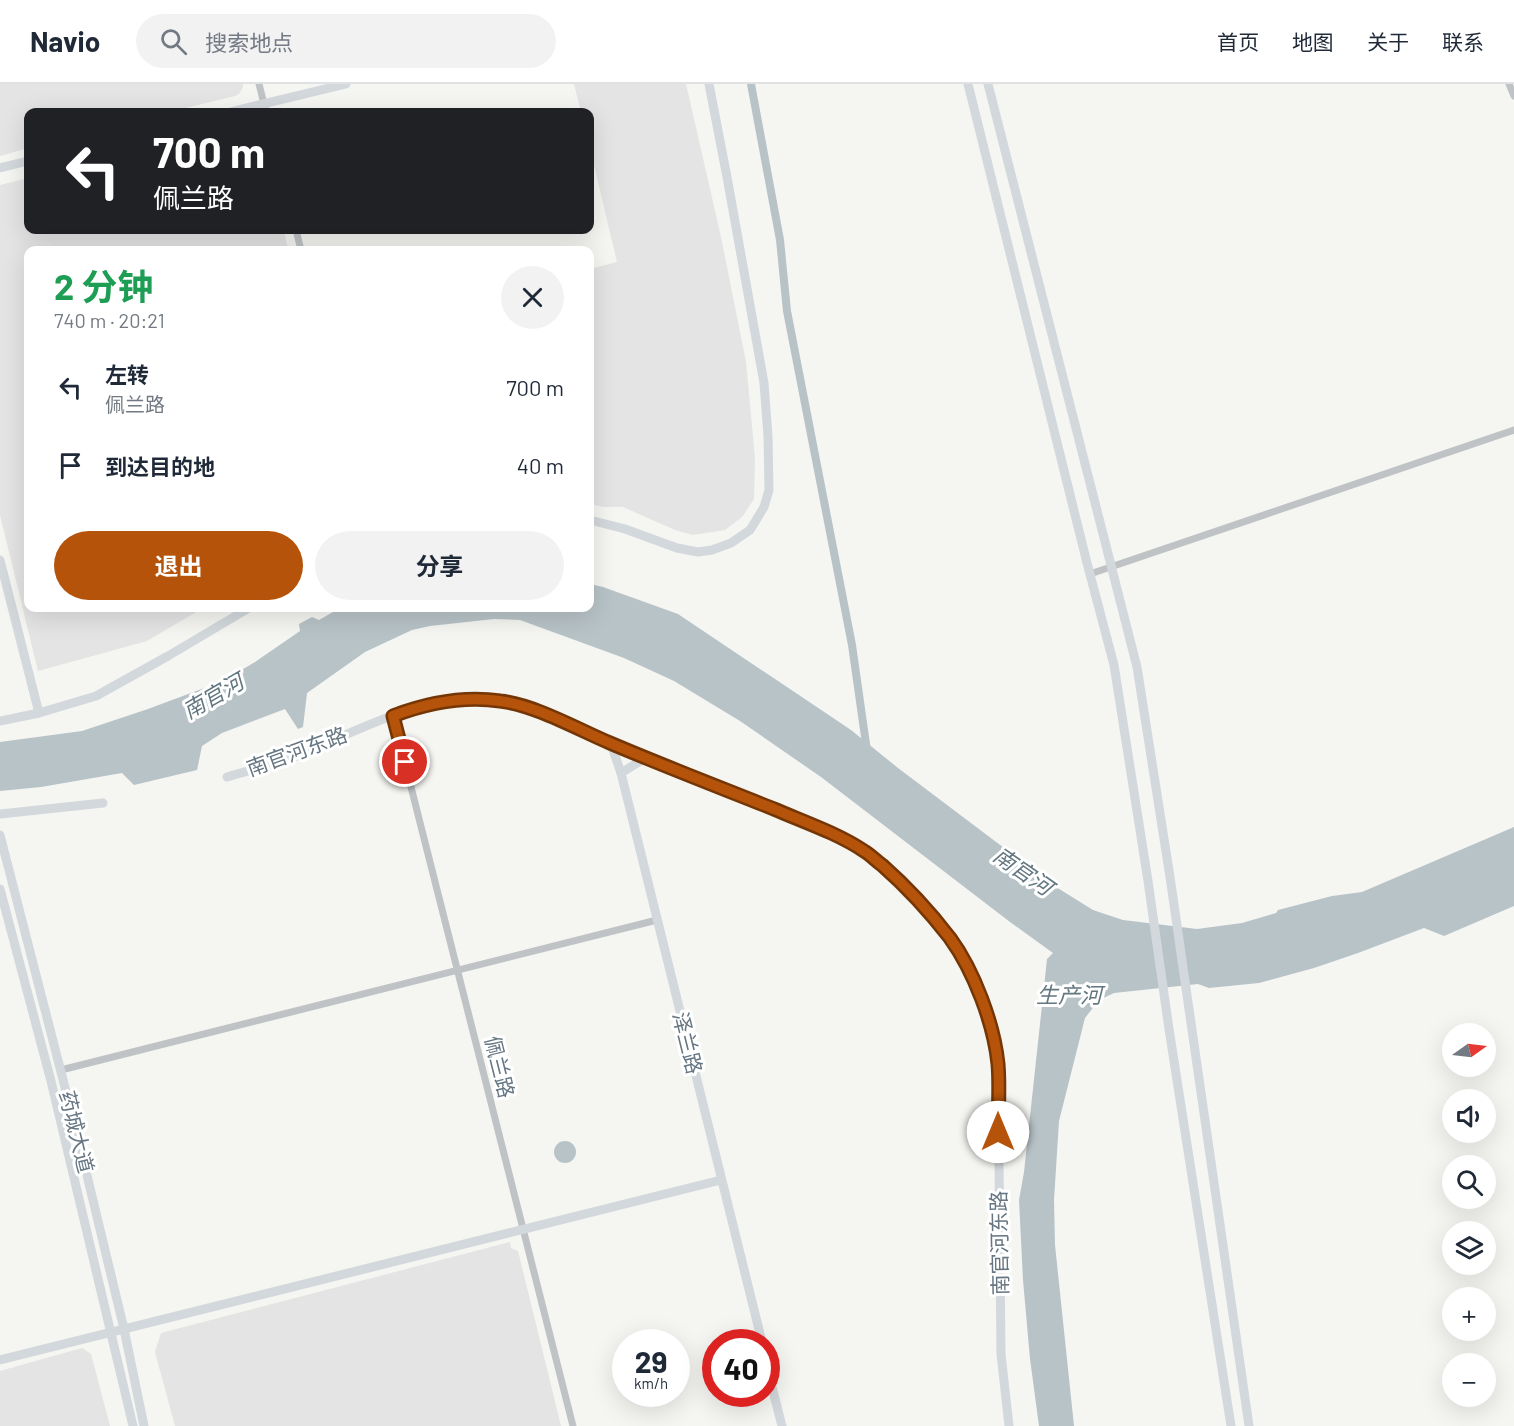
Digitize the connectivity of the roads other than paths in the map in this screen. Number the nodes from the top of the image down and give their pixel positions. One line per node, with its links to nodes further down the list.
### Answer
1 (259, 84): 8 (street)
2 (346, 84): 8 (street)
3 (709, 84): 12 (street)
4 (968, 84): 15 (street)
5 (988, 84): 14 (street)
6 (1509, 84): 7 (street)
7 (1514, 96)
8 (265, 108)
9 (24, 162): 10 (street)
10 (0, 168)
11 (1514, 430): 14 (street)
12 (594, 521)
13 (0, 560): 17 (street)
14 (1112, 566): 15 (street); 44 (street)
15 (1090, 574): 43 (street)
16 (242, 612): 17 (street)
17 (39, 713): 19 (street)
18 (393, 716): 20 (street, 南官河东路); 23 (street, 南官河东路); 29 (street, 佩兰路)
19 (0, 721)
20 (611, 744): 21 (street, 南官河东路); 22 (street, 泽兰路)
21 (647, 757): 22 (street); 42 (street, 南官河东路)
22 (621, 773): 28 (street, 泽兰路)
23 (227, 777)
24 (103, 803): 25 (street)
25 (0, 814)
26 (1, 838): 30 (street, 药城大道)
27 (0, 890): 35 (street, 药城大道)
28 (657, 920): 29 (street); 31 (street, 泽兰路)
29 (458, 969): 30 (street); 32 (street, 佩兰路)
30 (61, 1070): 33 (street, 药城大道)
31 (721, 1180): 32 (street); 34 (street, 泽兰路)
32 (523, 1229): 33 (street); 40 (street, 佩兰路)
33 (124, 1329): 35 (street); 39 (street, 药城大道)
34 (759, 1329)
35 (111, 1332): 36 (street); 38 (street, 药城大道)
36 (0, 1360)
37 (777, 1407): 41 (street)
38 (133, 1426)
39 (144, 1426)
40 (573, 1426)
41 (782, 1426)
42 (1010, 1426)
43 (1231, 1426)
44 (1249, 1426)

